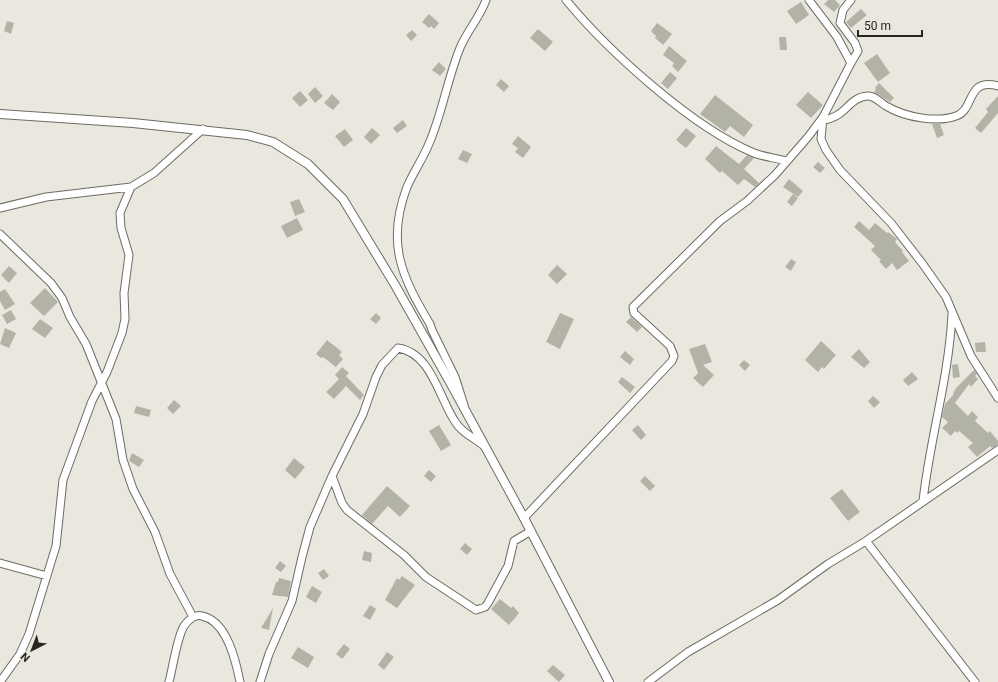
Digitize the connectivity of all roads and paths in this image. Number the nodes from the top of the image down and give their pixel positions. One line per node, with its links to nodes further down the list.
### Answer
1 (566, 0): 10 (street)
2 (809, 0): 5 (street)
3 (851, 0): 5 (street)
4 (487, 1): 17 (street)
5 (851, 63): 8 (street)
6 (998, 86): 8 (street)
7 (0, 114): 9 (street)
8 (823, 119): 10 (street); 14 (street)
9 (203, 129): 11 (street); 17 (street)
10 (786, 161): 22 (street)
11 (131, 187): 12 (street); 15 (street)
12 (0, 208)
13 (0, 234): 15 (street)
14 (952, 312): 16 (street); 21 (street)
15 (102, 382): 26 (street); 27 (street)
16 (998, 398)
17 (466, 412): 18 (street)
18 (484, 446): 20 (street); 22 (street)
19 (998, 450): 21 (street)
20 (332, 476): 23 (street); 31 (street)
21 (923, 501): 24 (street)
22 (524, 518): 23 (street)
23 (531, 531): 32 (street)
24 (866, 541): 33 (street); 34 (street)
25 (0, 563): 26 (street)
26 (47, 576): 28 (street)
27 (193, 617): 29 (street); 30 (street)
28 (0, 682)
29 (169, 682)
30 (240, 682)
31 (260, 682)
32 (609, 682)
33 (648, 682)
34 (975, 682)

